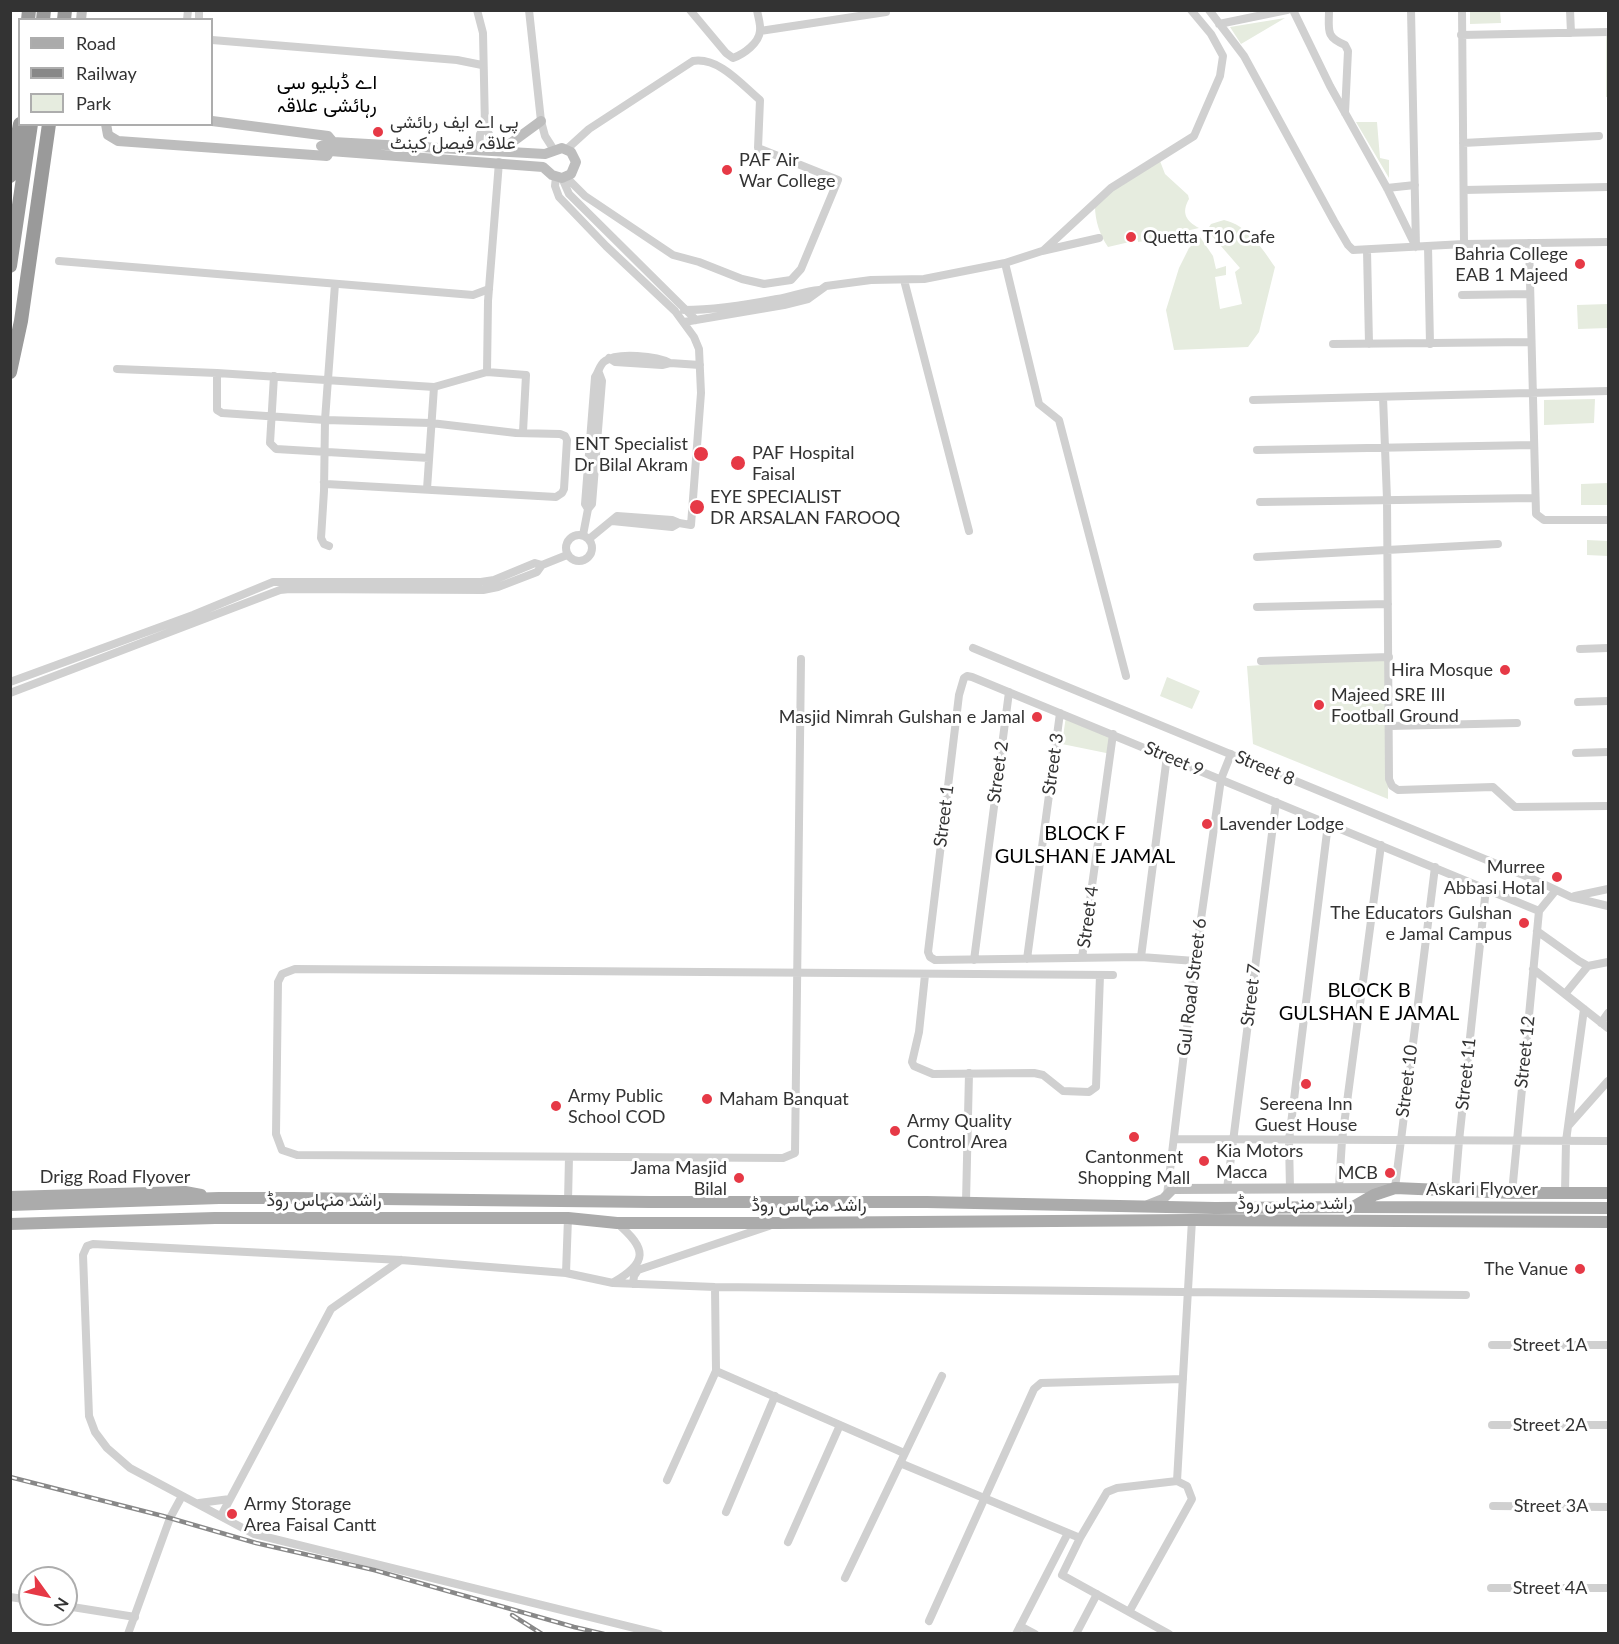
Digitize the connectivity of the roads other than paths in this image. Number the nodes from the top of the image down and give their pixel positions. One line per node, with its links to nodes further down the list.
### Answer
1 (477, 10): 20 (street)
2 (529, 10): 23 (street)
3 (690, 10): 15 (street)
4 (758, 10): 15 (street)
5 (1191, 10): 51 (street)
6 (1209, 10): 14 (street)
7 (1287, 10): 14 (street)
8 (1293, 10): 21 (street)
9 (1329, 10): 21 (street)
10 (1411, 10): 40 (street)
11 (1462, 10): 18 (street)
12 (1570, 10): 17 (street)
13 (886, 12): 15 (street)
14 (1219, 24): 50 (street)
15 (760, 31)
16 (1608, 32): 17 (street)
17 (1571, 33): 18 (street)
18 (1461, 35): 30 (street)
19 (213, 40): 20 (street)
20 (482, 65): 28 (street)
21 (1345, 115): 42 (street)
22 (213, 121): 31 (street)
23 (542, 121): 34 (street); 35 (street)
24 (20, 126): 38 (highway)
25 (31, 126): 54 (highway)
26 (49, 126): 71 (highway)
27 (106, 126): 31 (street)
28 (485, 127): 32 (street); 34 (street)
29 (1599, 136): 30 (street)
30 (1463, 143): 43 (street)
31 (332, 146): 36 (street)
32 (479, 149): 34 (street); 36 (street)
33 (567, 149): 35 (street); 39 (street); 39 (street)
34 (496, 150): 35 (street)
35 (554, 150)
36 (447, 153): 37 (street)
37 (499, 162): 39 (street); 57 (street)
38 (10, 176)
39 (562, 177): 61 (street); 62 (street)
40 (1415, 185): 42 (street); 49 (street)
41 (1608, 187): 43 (street)
42 (1387, 188): 49 (street)
43 (1464, 190): 47 (street)
44 (1099, 238): 51 (street)
45 (1608, 242): 46 (street)
46 (1529, 243): 47 (street); 59 (street)
47 (1464, 244): 48 (street)
48 (1428, 246): 49 (street); 68 (street)
49 (1416, 247): 50 (street)
50 (1367, 250): 67 (street)
51 (1042, 251): 53 (street)
52 (59, 261): 56 (street)
53 (1005, 263): 55 (street); 113 (street)
54 (10, 266)
55 (904, 279): 58 (street); 96 (street)
56 (335, 284): 57 (street); 75 (street)
57 (489, 289): 72 (street)
58 (819, 290): 62 (street); 63 (street)
59 (1530, 294): 60 (street); 65 (street)
60 (1462, 295)
61 (675, 310): 62 (street); 64 (street)
62 (688, 310): 63 (street)
63 (696, 320): 64 (street)
64 (684, 322): 69 (street)
65 (1531, 342): 68 (street); 78 (street)
66 (1333, 344): 67 (street)
67 (1369, 344): 68 (street)
68 (1430, 344)
69 (700, 365): 97 (street); 97 (street)
70 (117, 369): 73 (street)
71 (10, 372)
72 (487, 372): 76 (street); 84 (street)
73 (217, 373): 74 (street); 81 (street)
74 (274, 376): 75 (street); 81 (street)
75 (328, 379): 76 (street); 82 (street)
76 (434, 387): 83 (street)
77 (1608, 391): 78 (street)
78 (1532, 392): 79 (street); 85 (street)
79 (1383, 397): 80 (street); 86 (street)
80 (1253, 400)
81 (271, 417): 82 (street); 88 (street)
82 (325, 420): 83 (street); 88 (street)
83 (431, 423): 84 (street); 89 (street)
84 (523, 432): 91 (street)
85 (1534, 445): 86 (street); 92 (street)
86 (1384, 447): 87 (street); 93 (street)
87 (1257, 450)
88 (324, 452): 89 (street); 90 (street)
89 (429, 458): 91 (street)
90 (324, 482): 91 (street); 99 (street)
91 (427, 489)
92 (1535, 498): 93 (street); 95 (street)
93 (1387, 499): 94 (street); 100 (street)
94 (1260, 502)
95 (1608, 520)
96 (969, 531)
97 (586, 537): 101 (street); 101 (street)
98 (1497, 544): 100 (street)
99 (328, 546)
100 (1388, 550): 102 (street); 103 (street)
101 (567, 555): 105 (street)
102 (1257, 557)
103 (1388, 604): 104 (street); 109 (street)
104 (1257, 607)
105 (194, 618): 114 (street); 115 (street)
106 (973, 648): 125 (street, Street 8)
107 (1608, 648): 108 (street)
108 (1580, 649)
109 (1389, 657): 111 (street); 121 (street)
110 (801, 659): 148 (street)
111 (1261, 660)
112 (967, 676): 116 (street, Street 9); 143 (street, Street 1)
113 (1126, 676)
114 (12, 681): 115 (street)
115 (14, 692)
116 (1009, 692): 119 (street, Street 9); 143 (street, Street 2)
117 (1608, 701): 118 (street)
118 (1578, 702)
119 (1060, 713): 122 (street, Street 9); 142 (street, Street 3)
120 (1517, 723): 121 (street)
121 (1390, 726): 129 (street)
122 (1113, 734): 126 (street, Street 9); 141 (street, Street 4)
123 (1608, 752): 124 (street)
124 (1576, 753)
125 (1231, 754): 127 (street, Gul Road Street 6); 135 (street, Street 8)
126 (1167, 756): 127 (street, Street 9); 140 (street)
127 (1221, 779): 128 (street, Street 9); 144 (street, Gul Road Street 6)
128 (1276, 802): 130 (street, Street 9); 161 (street, Street 7)
129 (1608, 806)
130 (1328, 824): 131 (street, Street 9); 162 (street)
131 (1381, 845): 132 (street, Street 9); 163 (street)
132 (1435, 867): 133 (street, Street 9); 164 (street, Street 10)
133 (1486, 888): 138 (street, Street 9); 165 (street, Street 11)
134 (1608, 889): 136 (street)
135 (1556, 890): 136 (street, Street 8); 138 (street)
136 (1571, 897): 137 (street, Street 8)
137 (1608, 906)
138 (1539, 911): 139 (street, Street 12)
139 (1537, 931): 146 (street); 147 (street, Street 12)
140 (1141, 957): 141 (street); 144 (street)
141 (1082, 958): 142 (street)
142 (1027, 959): 143 (street)
143 (974, 960)
144 (1195, 961): 160 (street, Gul Road Street 6)
145 (1608, 962): 146 (street)
146 (1588, 966): 152 (street)
147 (1533, 969): 152 (street); 166 (street, Street 12)
148 (796, 972): 149 (street); 169 (street); 169 (street)
149 (925, 975): 150 (street); 157 (street)
150 (1100, 975): 151 (street); 157 (street)
151 (1113, 975)
152 (1565, 994): 153 (street)
153 (1584, 1009): 155 (street); 159 (street)
154 (1608, 1013): 155 (street)
155 (1601, 1023): 156 (street)
156 (1608, 1028)
157 (969, 1073): 182 (street)
158 (1608, 1081): 159 (street)
159 (1569, 1126): 167 (street)
160 (1174, 1139): 161 (street); 178 (street, Gul Road Street 6)
161 (1232, 1140): 162 (street); 172 (street, Street 7)
162 (1289, 1140): 163 (street); 173 (street)
163 (1342, 1140): 164 (street); 170 (street)
164 (1400, 1140): 165 (street); 171 (street, Street 10)
165 (1459, 1141): 166 (street); 174 (street, Street 11)
166 (1516, 1141): 167 (street); 175 (street, Street 12)
167 (1566, 1141): 168 (street); 176 (street)
168 (1608, 1141)
169 (569, 1157): 181 (street)
170 (1339, 1188): 171 (street); 173 (street)
171 (1395, 1188): 174 (main road); 186 (main road)
172 (1227, 1189): 173 (street); 178 (street)
173 (1290, 1189)
174 (1455, 1189): 175 (main road)
175 (1512, 1193): 176 (main road)
176 (1565, 1193): 177 (main road)
177 (1608, 1193)
178 (1166, 1196): 184 (street)
179 (10, 1197): 180 (main road, Drigg Road Flyover)
180 (219, 1198): 181 (main road, راشد منہاس روڈ); 183 (main road, راشد منہاس روڈ)
181 (568, 1201): 182 (main road, راشد منہاس روڈ)
182 (966, 1203): 184 (main road, راشد منہاس روڈ)
183 (10, 1205)
184 (1145, 1207): 187 (main road, راشد منہاس روڈ)
185 (1281, 1207): 186 (main road, راشد منہاس روڈ); 187 (main road, راشد منہاس روڈ); 192 (main road)
186 (1354, 1207): 188 (main road, Askari Flyover)
187 (1215, 1208): 191 (main road)
188 (1608, 1208)
189 (568, 1218): 194 (main road, راشد منہاس روڈ); 195 (main road, راشد منہاس روڈ); 198 (street)
190 (1192, 1220): 191 (main road, راشد منہاس روڈ); 196 (main road, راشد منہاس روڈ); 202 (street)
191 (1273, 1221): 192 (main road, راشد منہاس روڈ)
192 (1344, 1221): 193 (main road, راشد منہاس روڈ)
193 (1608, 1222)
194 (617, 1223): 196 (main road, راشد منہاس روڈ); 199 (street)
195 (10, 1224)
196 (776, 1224): 200 (street)
197 (401, 1260): 198 (street); 217 (street); 219 (street)
198 (566, 1273): 199 (street)
199 (613, 1283): 200 (street)
200 (633, 1284): 201 (street)
201 (715, 1287): 202 (street); 206 (street)
202 (1189, 1292): 203 (street); 208 (street)
203 (1466, 1295)
204 (1492, 1345): 205 (street, Street 1A)
205 (1608, 1345)
206 (716, 1371): 209 (street); 215 (street)
207 (942, 1376): 213 (street)
208 (1183, 1379): 216 (street); 218 (street)
209 (775, 1396): 210 (street); 223 (street)
210 (840, 1425): 213 (street); 227 (street)
211 (1492, 1425): 212 (street, Street 2A)
212 (1608, 1425)
213 (904, 1453): 214 (street)
214 (900, 1463): 218 (street); 228 (street)
215 (667, 1480)
216 (1177, 1481): 226 (street); 233 (street)
217 (182, 1496): 220 (street); 234 (street)
218 (984, 1498): 225 (street); 235 (street)
219 (230, 1499): 220 (street); 224 (street)
220 (197, 1504): 224 (street)
221 (1493, 1506): 222 (street, Street 3A)
222 (1608, 1507)
223 (726, 1512)
224 (221, 1516): 238 (street)
225 (1068, 1533): 226 (street); 236 (street)
226 (1080, 1538): 231 (street)
227 (788, 1542)
228 (845, 1578)
229 (1491, 1588): 230 (street, Street 4A)
230 (1608, 1588)
231 (1097, 1594): 233 (street); 240 (street)
232 (78, 1608): 234 (street)
233 (1129, 1612): 241 (street)
234 (135, 1617): 237 (street)
235 (929, 1621)
236 (1018, 1630): 239 (street)
237 (128, 1634)
238 (659, 1634)
239 (1035, 1634)
240 (1076, 1634)
241 (1169, 1634)

